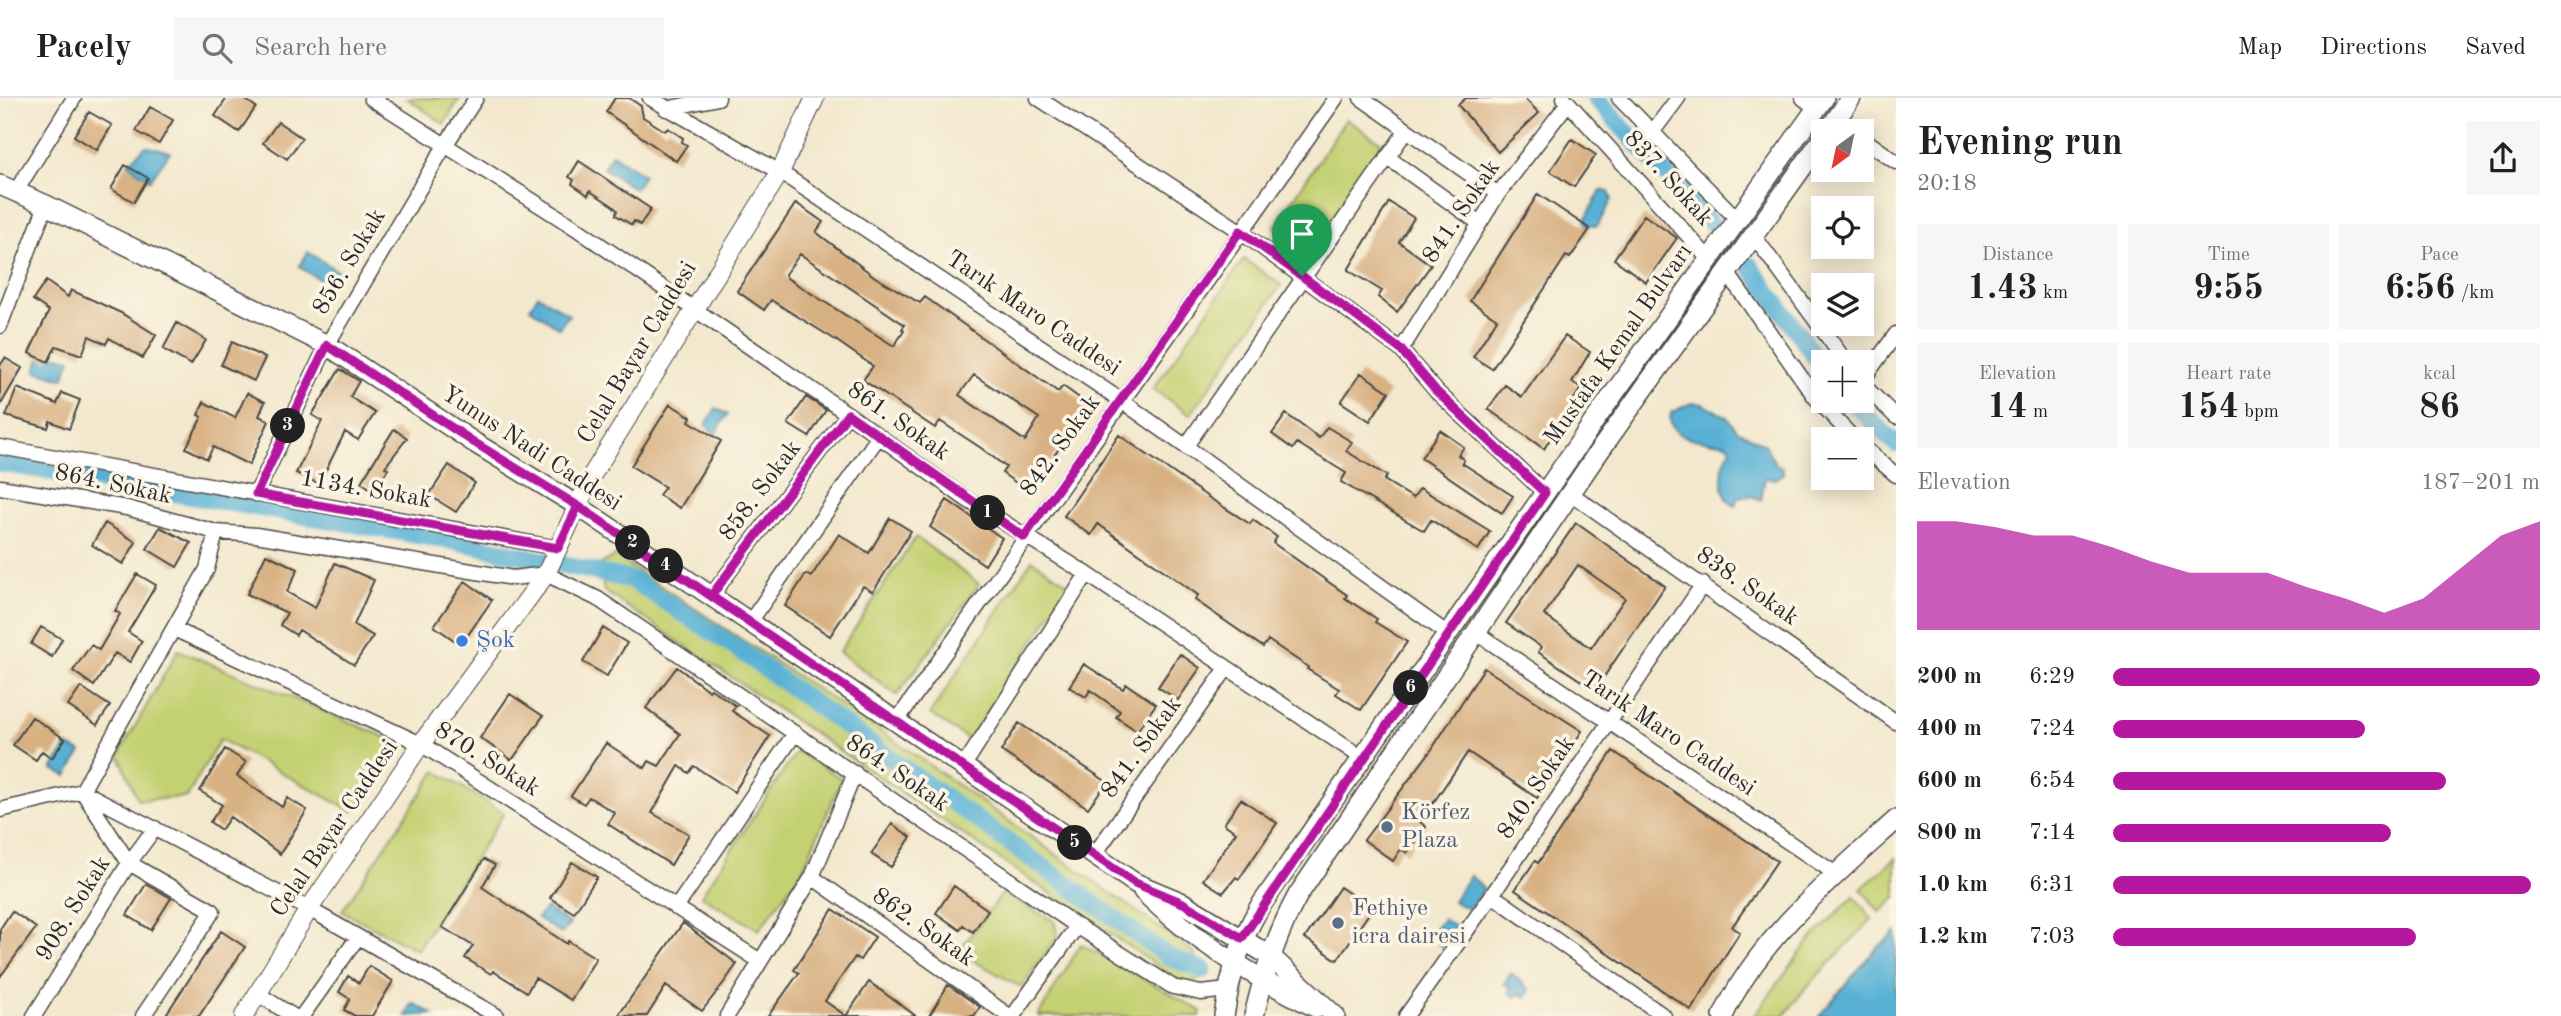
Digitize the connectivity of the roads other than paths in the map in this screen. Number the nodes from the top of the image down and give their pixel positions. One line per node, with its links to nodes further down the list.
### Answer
1 (74, 98): 25 (street)
2 (370, 98): 19 (street, 861. Sokak)
3 (476, 98): 19 (street, 856. Sokak)
4 (650, 98): 15 (street, Tarık Maro Caddesi)
5 (718, 98): 15 (street)
6 (815, 98): 24 (street, Celal Bayar Caddesi)
7 (1038, 98): 30 (street)
8 (1336, 98): 30 (street, 842. Sokak)
9 (1361, 98): 17 (street)
10 (1619, 98): 18 (street, 837. Sokak)
11 (1678, 98): 18 (street)
12 (1851, 98): 16 (main road)
13 (1566, 100): 26 (street, 841. Sokak); 32 (street, 837. Sokak)
14 (1814, 102): 28 (main road, Mustafa Kemal Bulvarı)
15 (666, 109): 24 (street, Tarık Maro Caddesi)
16 (1836, 119)
17 (1406, 131): 22 (street); 26 (street)
18 (1651, 134): 28 (street, 837. Sokak)
19 (444, 147): 35 (street, 861. Sokak); 38 (street, 856. Sokak)
20 (1874, 147): 23 (street)
21 (1811, 155): 31 (main road, Mustafa Kemal Bulvarı)
22 (1387, 158): 29 (street); 34 (street)
23 (1896, 163)
24 (780, 172): 35 (street, Celal Bayar Caddesi); 43 (street, Tarık Maro Caddesi)
25 (5, 186): 27 (main road, Yunus Nadi Caddesi)
26 (1498, 194): 29 (street, 841. Sokak)
27 (46, 205): 36 (street); 38 (main road, Yunus Nadi Caddesi)
28 (1737, 219): 32 (main road, Mustafa Kemal Bulvarı)
29 (1479, 223): 39 (street, 841. Sokak)
30 (1240, 231): 34 (street); 43 (street, 842. Sokak)
31 (1754, 236): 33 (main road, Mustafa Kemal Bulvarı); 40 (street)
32 (1710, 260): 53 (main road, Mustafa Kemal Bulvarı)
33 (1728, 274): 46 (street); 54 (main road, Mustafa Kemal Bulvarı)
34 (1302, 276): 39 (street); 48 (street)
35 (693, 310): 44 (street, 861. Sokak); 56 (street, Celal Bayar Caddesi)
36 (0, 326)
37 (1896, 334): 41 (street)
38 (327, 345): 55 (street, 856. Sokak); 56 (main road, Yunus Nadi Caddesi)
39 (1401, 350): 53 (street)
40 (1837, 350)
41 (1874, 365)
42 (1874, 394): 45 (street)
43 (1122, 401): 48 (street, Tarık Maro Caddesi); 58 (street, 842. Sokak)
44 (848, 414): 47 (street, 861. Sokak); 63 (street, 858. Sokak)
45 (1896, 417)
46 (1843, 427)
47 (879, 436): 58 (street, 861. Sokak); 64 (street)
48 (1186, 446): 67 (street, Tarık Maro Caddesi)
49 (0, 447): 55 (street, 1134. Sokak)
50 (1874, 456): 51 (street)
51 (1896, 475)
52 (0, 487): 57 (street, 864. Sokak)
53 (1545, 493): 67 (main road, Mustafa Kemal Bulvarı)
54 (1570, 493): 62 (street, 838. Sokak); 66 (main road, Mustafa Kemal Bulvarı)
55 (256, 494): 59 (street, 1134. Sokak)
56 (578, 506): 59 (street, Celal Bayar Caddesi); 63 (main road, Yunus Nadi Caddesi)
57 (216, 532): 60 (street, 864. Sokak); 65 (street)
58 (1024, 537): 61 (street, 861. Sokak); 69 (street, 842. Sokak)
59 (557, 549): 60 (street, Celal Bayar Caddesi)
60 (546, 573): 72 (street, 864. Sokak); 73 (street, Celal Bayar Caddesi)
61 (1087, 574): 68 (street, 861. Sokak); 75 (street)
62 (1703, 584): 70 (street, 840. Sokak); 71 (street, 838. Sokak)
63 (711, 596): 64 (main road, Yunus Nadi Caddesi)
64 (750, 622): 69 (main road, Yunus Nadi Caddesi)
65 (174, 629): 73 (street, 870. Sokak); 77 (street)
66 (1475, 632): 70 (street, Tarık Maro Caddesi); 92 (main road, Mustafa Kemal Bulvarı)
67 (1448, 634): 74 (main road, Mustafa Kemal Bulvarı)
68 (1227, 668): 74 (street, 861. Sokak); 81 (street, 841. Sokak)
69 (897, 722): 75 (main road, Yunus Nadi Caddesi)
70 (1609, 722): 83 (street, Tarık Maro Caddesi); 86 (street, 840. Sokak)
71 (1896, 722)
72 (795, 733): 76 (street, 864. Sokak); 87 (street)
73 (421, 744): 87 (street, 870. Sokak); 88 (street, Celal Bayar Caddesi)
74 (1364, 760): 91 (main road, Mustafa Kemal Bulvarı)
75 (963, 767): 81 (main road, Yunus Nadi Caddesi)
76 (855, 773): 84 (street); 89 (street, 864. Sokak)
77 (82, 791): 78 (street); 80 (street); 82 (street)
78 (0, 810)
79 (1896, 820): 83 (main road)
80 (155, 828): 82 (street, 908. Sokak); 88 (street)
81 (1094, 855): 85 (main road, Yunus Nadi Caddesi)
82 (129, 863): 98 (street, 908. Sokak); 99 (street)
83 (1836, 874): 111 (main road)
84 (812, 877): 93 (street); 105 (street, 862. Sokak)
85 (1135, 883): 91 (main road, Yunus Nadi Caddesi); 94 (main road, Yunus Nadi Caddesi)
86 (1493, 895): 109 (street, 840. Sokak); 110 (street)
87 (676, 908): 93 (street, 870. Sokak)
88 (309, 909): 90 (street); 97 (street, Celal Bayar Caddesi)
89 (1077, 926): 96 (street, 864. Sokak); 105 (street)
90 (358, 937): 102 (street); 103 (street)
91 (1242, 938): 92 (main road, Yunus Nadi Caddesi); 94 (main road, Mustafa Kemal Bulvarı)
92 (1270, 957): 95 (main road, Mustafa Kemal Bulvarı); 108 (main road, Yunus Nadi Caddesi)
93 (760, 961): 104 (street)
94 (1233, 964): 95 (main road, Yunus Nadi Caddesi); 96 (main road, Mustafa Kemal Bulvarı)
95 (1263, 982): 107 (main road, Mustafa Kemal Bulvarı); 108 (main road, Yunus Nadi Caddesi)
96 (1228, 990): 106 (main road, Mustafa Kemal Bulvarı)
97 (258, 994): 100 (street, Celal Bayar Caddesi); 101 (street)
98 (34, 1016)
99 (143, 1016)
100 (244, 1016)
101 (293, 1016)
102 (302, 1016)
103 (497, 1016)
104 (727, 1016)
105 (1011, 1016)
106 (1224, 1016)
107 (1254, 1016)
108 (1334, 1016)
109 (1406, 1016)
110 (1664, 1016)
111 (1723, 1016)

